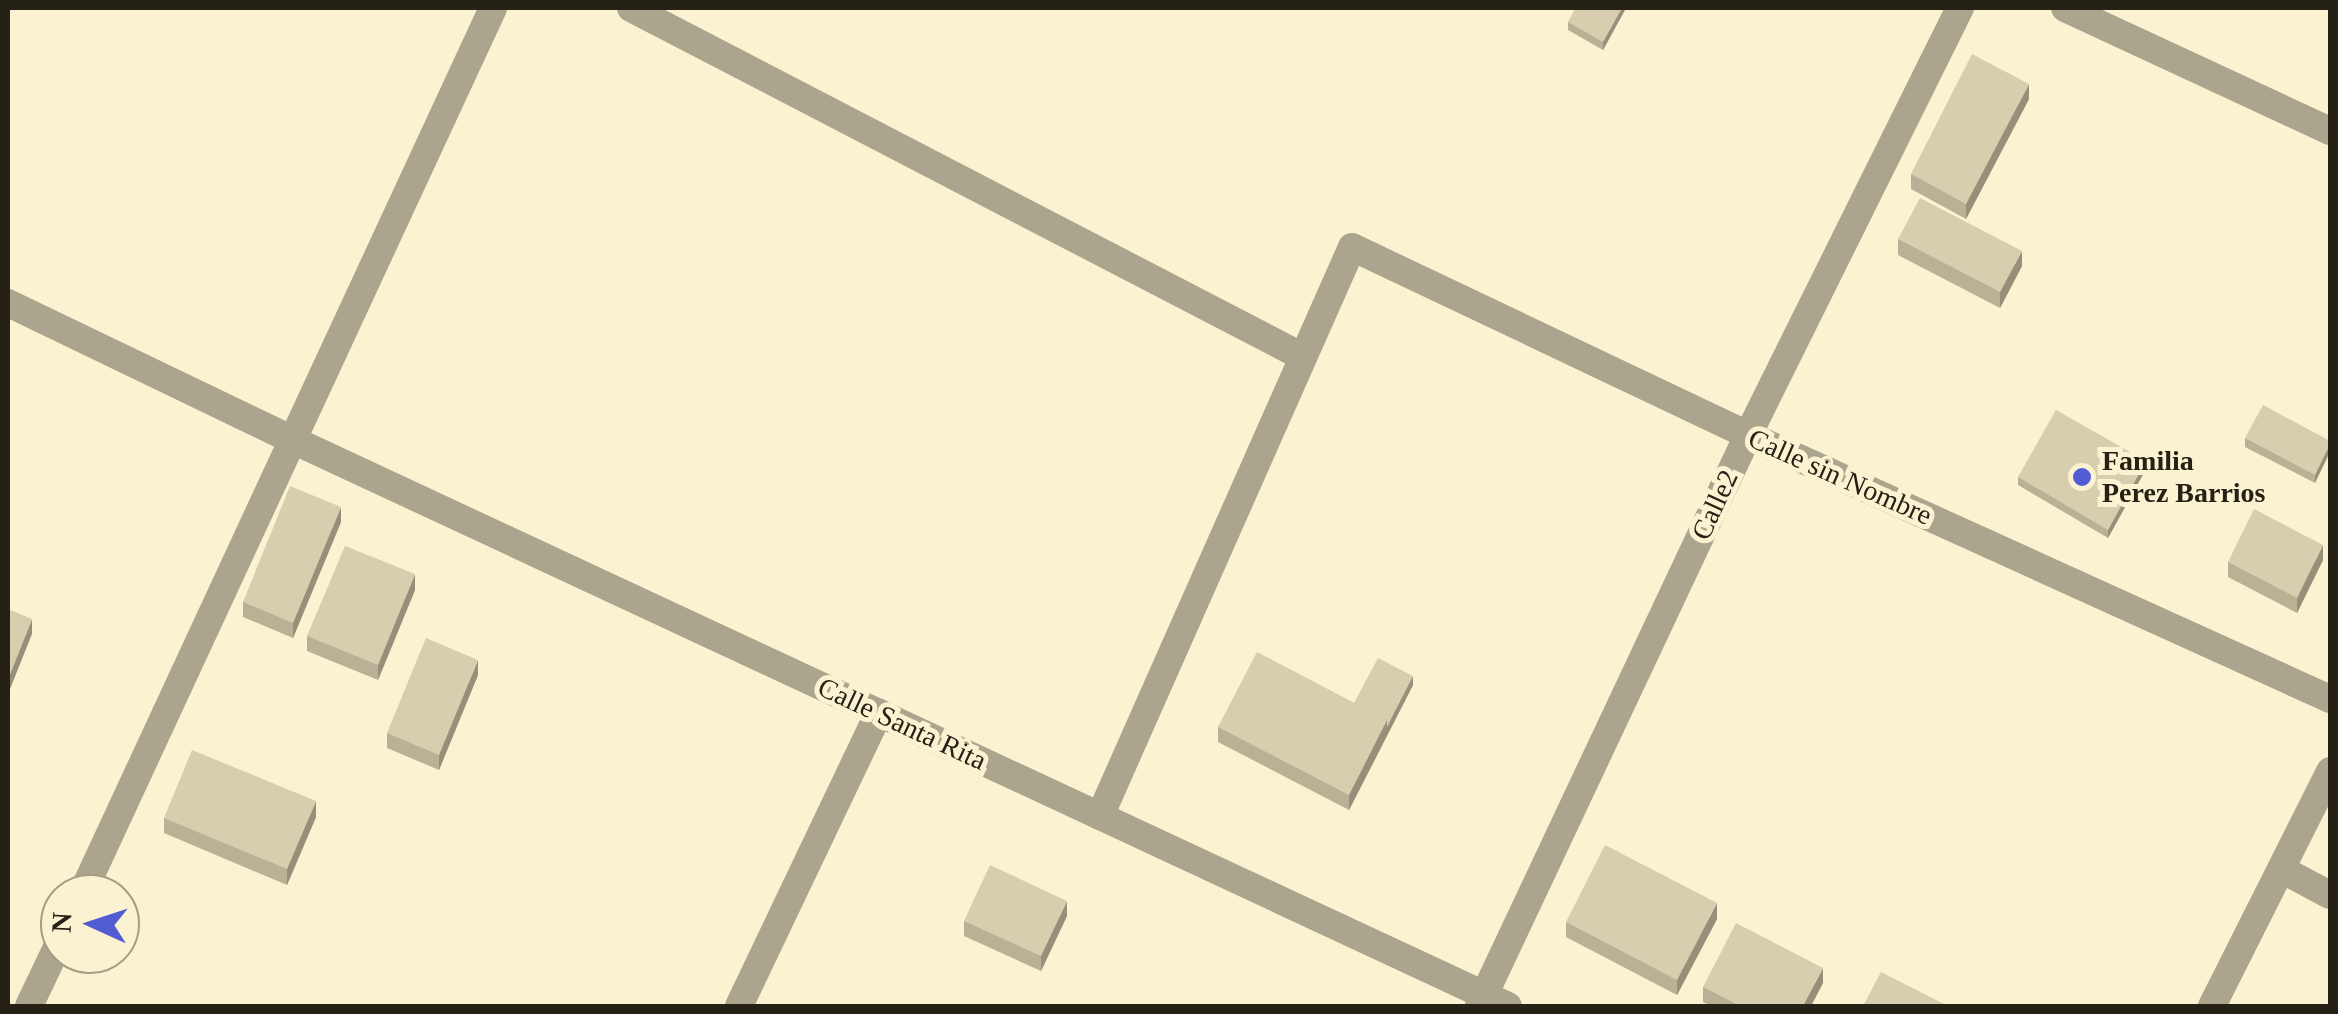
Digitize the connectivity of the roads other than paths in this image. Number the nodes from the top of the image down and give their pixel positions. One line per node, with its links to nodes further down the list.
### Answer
1 (492, 8): 9 (street)
2 (631, 8): 7 (street)
3 (1960, 8): 8 (street, Calle2)
4 (2065, 8): 5 (street)
5 (2330, 131)
6 (8, 303): 9 (street, Calle Santa Rita)
7 (1304, 357): 8 (street, Calle sin Nombre); 13 (street)
8 (1748, 435): 10 (street, Calle sin Nombre); 18 (street, Calle2)
9 (296, 441): 11 (street, Calle Santa Rita); 15 (street)
10 (2330, 699)
11 (880, 713): 13 (street, Calle Santa Rita); 20 (street)
12 (2330, 771): 14 (street)
13 (1100, 816): 18 (street, Calle Santa Rita)
14 (2281, 869): 16 (street); 21 (street)
15 (91, 874)
16 (2330, 895)
17 (44, 974): 19 (street)
18 (1490, 1003)
19 (29, 1006)
20 (739, 1006)
21 (2212, 1006)

